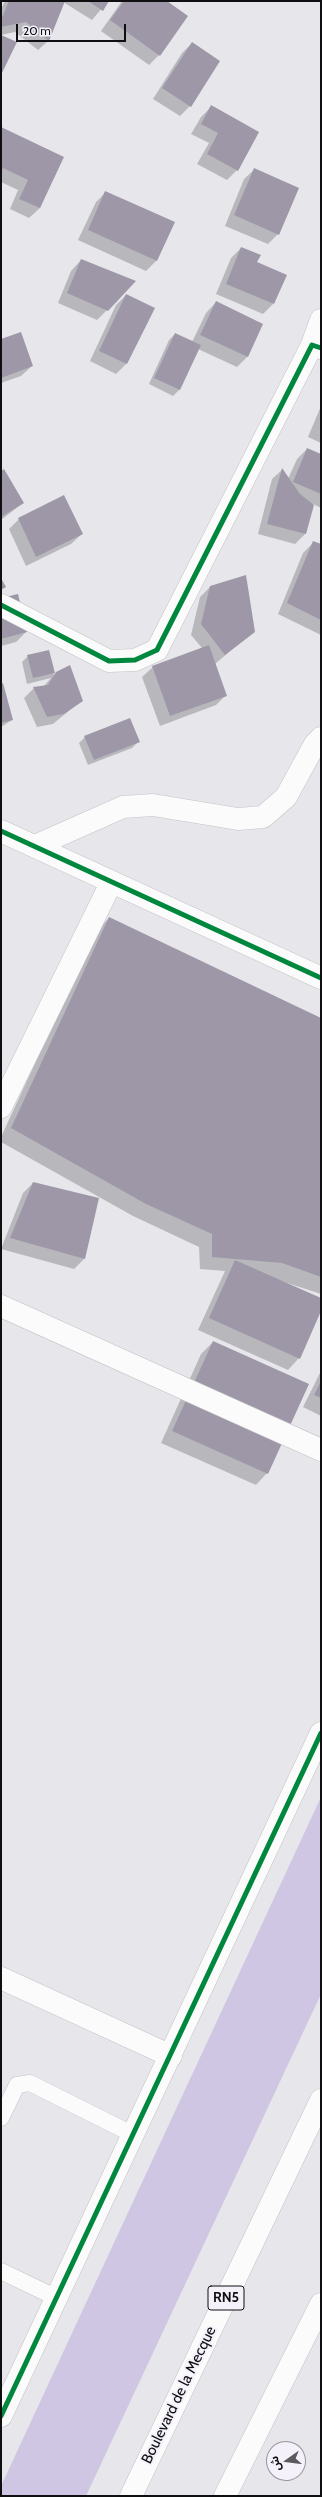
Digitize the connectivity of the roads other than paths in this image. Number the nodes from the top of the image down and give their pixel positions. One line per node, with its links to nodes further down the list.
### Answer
1 (321, 320): 2 (street)
2 (316, 346): 3 (street)
3 (1, 606)
4 (321, 738): 6 (street)
5 (1, 831): 6 (street)
6 (35, 846): 7 (street)
7 (111, 883): 8 (street); 9 (street)
8 (321, 978)
9 (1, 1107)
10 (1, 1306): 11 (street)
11 (321, 1450)
12 (321, 1733): 14 (street)
13 (1, 1978): 14 (street)
14 (171, 2056): 17 (street)
15 (321, 2100): 22 (street, Boulevard de la Mecque / RN5)
16 (1, 2118): 17 (lane)
17 (134, 2135): 19 (street)
18 (1, 2271): 19 (lane)
19 (57, 2298): 21 (street)
20 (321, 2304): 23 (street)
21 (1, 2416)
22 (131, 2496)
23 (225, 2496)

